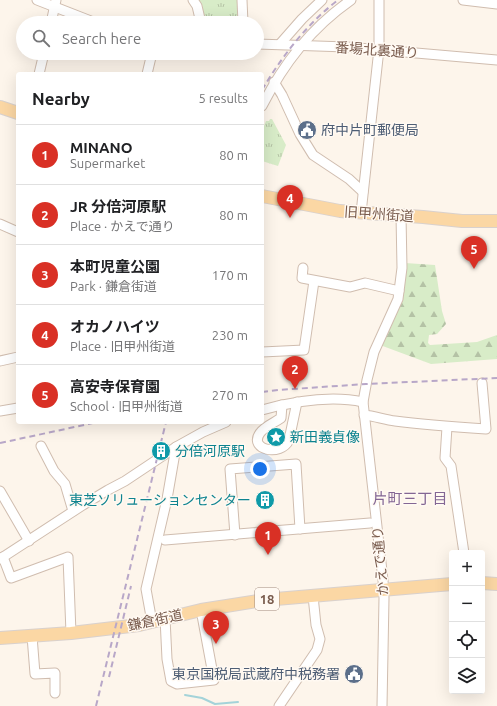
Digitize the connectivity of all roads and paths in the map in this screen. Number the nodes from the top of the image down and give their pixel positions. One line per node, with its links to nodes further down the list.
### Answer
1 (37, 0): 8 (street)
2 (193, 0): 12 (street)
3 (242, 0): 13 (street)
4 (322, 0): 15 (street)
5 (351, 0): 16 (street)
6 (379, 0): 17 (street)
7 (463, 0): 9 (street)
8 (56, 4): 10 (street); 11 (street)
9 (497, 4)
10 (53, 16)
11 (81, 16)
12 (199, 16)
13 (243, 16)
14 (264, 44): 15 (street, 番場北裏通り)
15 (280, 44): 16 (street, 番場北裏通り)
16 (301, 45): 17 (street, 番場北裏通り); 23 (street)
17 (379, 50): 20 (street, 番場北裏通り); 27 (street)
18 (42, 60): 21 (street)
19 (151, 60): 22 (street)
20 (497, 60)
21 (39, 72)
22 (148, 72)
23 (274, 82): 24 (street); 27 (street)
24 (264, 102)
25 (0, 107): 26 (main road)
26 (16, 112)
27 (363, 192): 29 (street)
28 (264, 196): 29 (main road, 旧甲州街道)
29 (361, 213): 30 (main road, 旧甲州街道)
30 (401, 215): 31 (main road, 旧甲州街道); 36 (street, かえで通り)
31 (497, 221)
32 (0, 224): 33 (street)
33 (16, 231)
34 (303, 268): 35 (street)
35 (314, 281): 36 (street); 37 (street)
36 (399, 291): 42 (street, かえで通り)
37 (264, 352)
38 (16, 357): 39 (street)
39 (0, 361)
40 (482, 383): 50 (street)
41 (297, 402): 42 (street); 43 (street); 51 (street)
42 (364, 402): 47 (street, かえで通り)
43 (282, 405): 45 (street); 48 (street)
44 (16, 408): 46 (street)
45 (264, 410)
46 (0, 411)
47 (364, 415): 50 (street); 66 (street, かえで通り)
48 (276, 422): 51 (street); 51 (street)
49 (222, 424): 53 (street)
50 (447, 427): 61 (street)
51 (290, 430)
52 (41, 446): 55 (street)
53 (176, 447): 55 (street); 70 (street)
54 (0, 491): 60 (street)
55 (73, 511): 60 (street)
56 (370, 523): 57 (street)
57 (300, 529): 58 (street); 58 (street)
58 (235, 535): 59 (street)
59 (165, 540)
60 (29, 541): 62 (street)
61 (464, 550)
62 (2, 558): 71 (street)
63 (485, 583): 65 (main road)
64 (449, 584): 66 (main road, 鎌倉街道 / 18)
65 (497, 584)
66 (384, 590): 67 (main road, 鎌倉街道 / 18); 76 (street, かえで通り)
67 (313, 596): 68 (main road, 鎌倉街道 / 18); 75 (street)
68 (201, 610): 69 (main road, 鎌倉街道 / 18); 69 (street)
69 (165, 618): 70 (main road, 鎌倉街道 / 18)
70 (152, 622): 71 (main road, 鎌倉街道 / 18)
71 (71, 633): 72 (main road, 鎌倉街道 / 18)
72 (32, 636): 73 (main road, 鎌倉街道 / 18); 74 (street)
73 (0, 638)
74 (55, 693)
75 (279, 706)
76 (382, 706)

